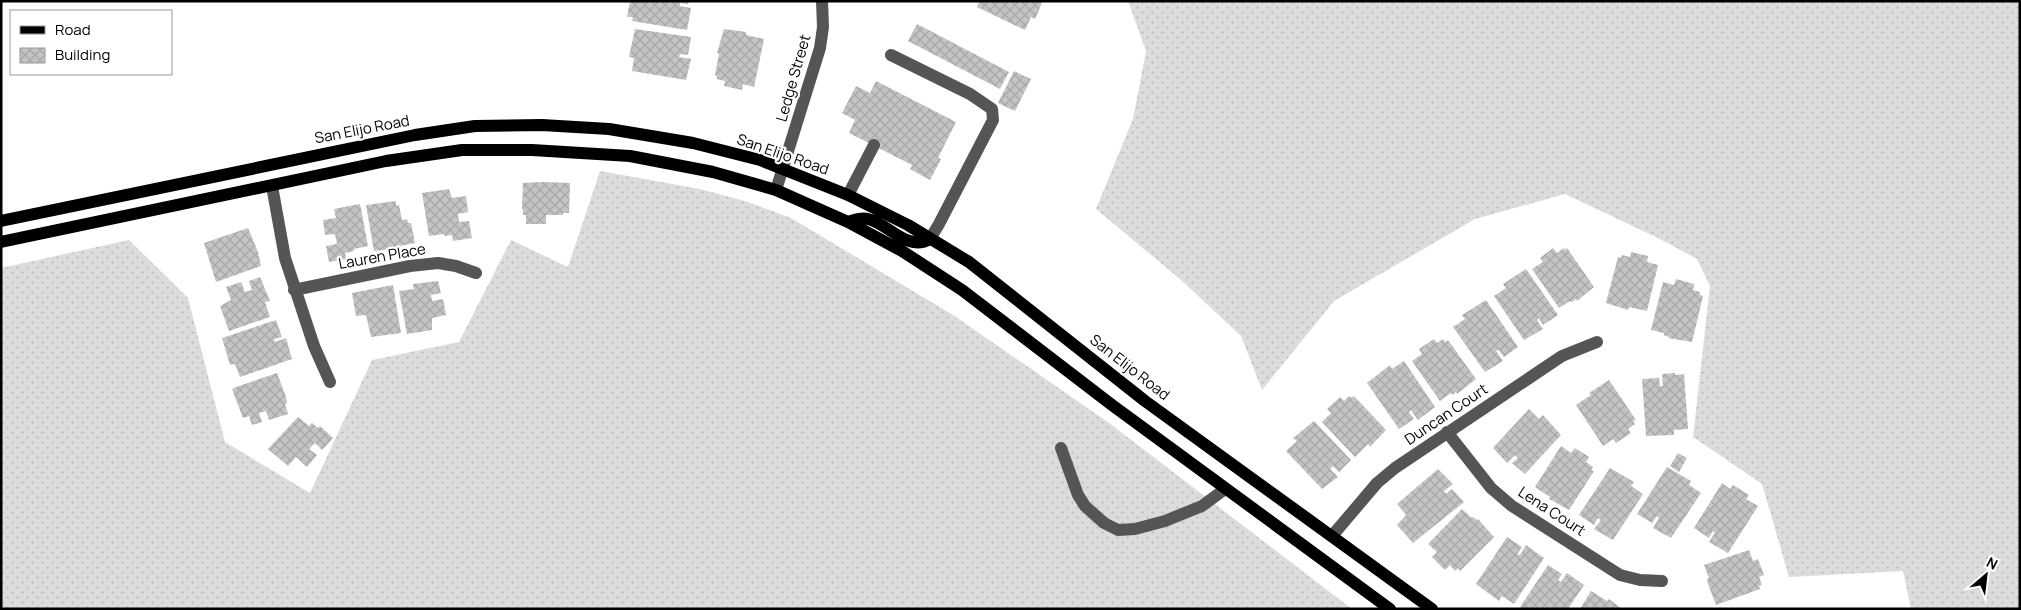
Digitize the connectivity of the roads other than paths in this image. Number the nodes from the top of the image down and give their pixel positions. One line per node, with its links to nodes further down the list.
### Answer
1 (822, 1): 4 (street, Ledge Street)
2 (891, 55): 10 (street)
3 (874, 145): 7 (street)
4 (783, 168): 6 (street, Ledge Street); 7 (main road, San Elijo Road); 8 (main road, San Elijo Road)
5 (272, 186): 6 (main road); 11 (main road); 13 (street)
6 (776, 190): 9 (main road)
7 (848, 195): 10 (main road, San Elijo Road)
8 (1, 221)
9 (848, 222): 10 (main road); 18 (main road)
10 (930, 239): 19 (main road, San Elijo Road)
11 (1, 242)
12 (476, 273): 13 (street, Lauren Place)
13 (294, 290): 15 (street)
14 (1596, 342): 16 (street, Duncan Court)
15 (330, 382)
16 (1447, 432): 19 (street, Duncan Court); 20 (street, Lena Court)
17 (1061, 448): 18 (street)
18 (1225, 489): 21 (main road)
19 (1332, 536): 22 (main road, San Elijo Road)
20 (1662, 581)
21 (1390, 609)
22 (1432, 609)

